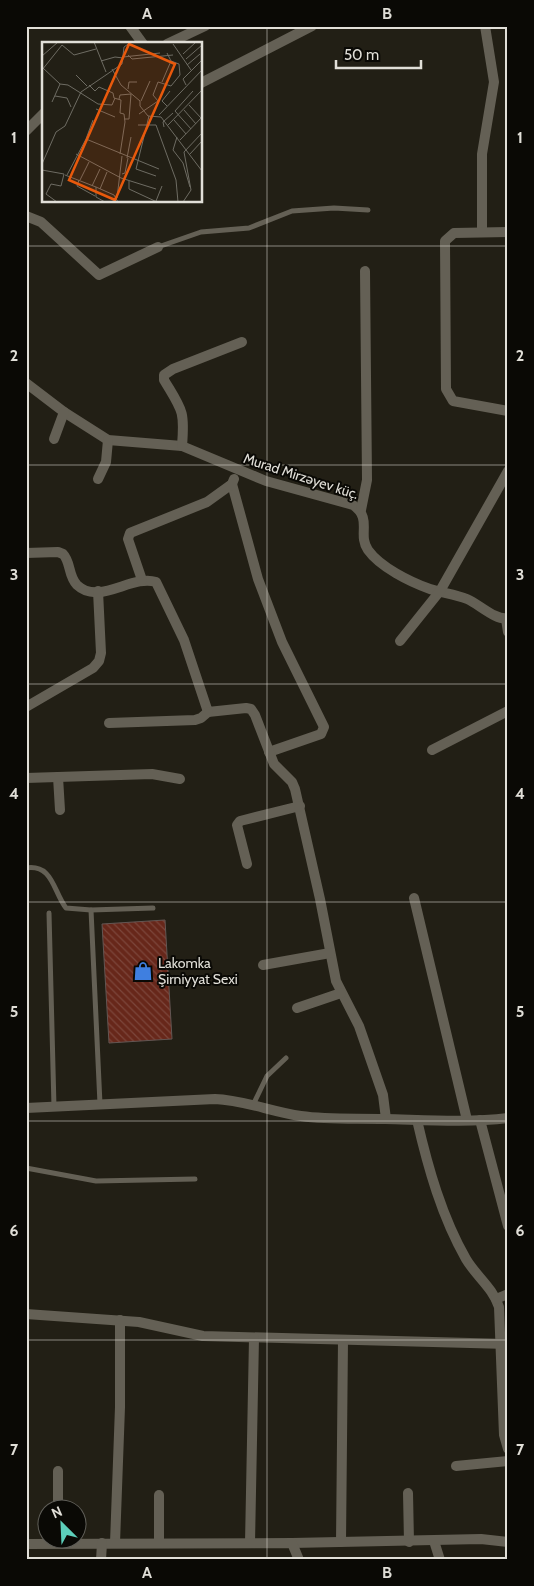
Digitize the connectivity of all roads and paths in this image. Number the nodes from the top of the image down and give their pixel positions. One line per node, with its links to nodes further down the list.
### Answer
1 (130, 26): 5 (street)
2 (205, 26): 6 (street)
3 (312, 26): 7 (street)
4 (485, 26): 12 (street)
5 (142, 42)
6 (171, 42)
7 (202, 82)
8 (42, 117): 9 (street)
9 (26, 131)
10 (368, 210): 14 (lane)
11 (26, 216): 14 (street)
12 (482, 232): 13 (street); 18 (street)
13 (508, 232)
14 (158, 247)
15 (365, 271): 27 (street)
16 (242, 342): 22 (street)
17 (26, 383): 19 (street, Murad Mirzəyev küç.)
18 (508, 411)
19 (64, 412): 20 (street); 21 (street, Murad Mirzəyev küç.)
20 (54, 439)
21 (108, 440): 22 (street, Murad Mirzəyev küç.); 25 (street)
22 (182, 446): 23 (street, Murad Mirzəyev küç.)
23 (236, 470): 26 (street); 27 (street, Murad Mirzəyev küç.)
24 (508, 471): 31 (street)
25 (98, 479)
26 (232, 484): 29 (street); 40 (street)
27 (361, 510): 31 (street, Murad Mirzəyev küç.)
28 (26, 553): 30 (street)
29 (142, 580): 30 (street); 37 (street)
30 (98, 591): 35 (street)
31 (440, 591): 32 (street, Murad Mirzəyev küç.); 34 (street)
32 (507, 619): 33 (street)
33 (508, 632)
34 (400, 641)
35 (26, 707)
36 (508, 711): 39 (street)
37 (208, 712): 38 (street); 40 (street)
38 (109, 723)
39 (432, 750)
40 (269, 752): 44 (street)
41 (58, 777): 42 (street); 43 (street); 45 (street)
42 (26, 778)
43 (180, 779)
44 (300, 806): 46 (street); 52 (street)
45 (60, 810)
46 (248, 864)
47 (26, 868): 50 (lane)
48 (414, 898): 64 (street)
49 (153, 908): 50 (lane)
50 (91, 910): 57 (lane)
51 (49, 913): 59 (lane)
52 (330, 953): 53 (street); 54 (street)
53 (263, 965)
54 (341, 994): 55 (street); 62 (street)
55 (297, 1008)
56 (286, 1058): 58 (lane)
57 (100, 1105): 58 (street); 59 (street)
58 (252, 1106): 62 (street)
59 (54, 1107): 60 (street)
60 (26, 1108)
61 (508, 1118): 65 (street)
62 (386, 1119): 63 (street)
63 (417, 1120): 64 (street); 70 (street)
64 (467, 1120): 65 (street)
65 (480, 1120): 68 (street)
66 (26, 1168): 67 (lane)
67 (195, 1179)
68 (508, 1226)
69 (508, 1294): 70 (street)
70 (496, 1299): 75 (street)
71 (26, 1314): 72 (street)
72 (120, 1320): 73 (street); 89 (street)
73 (254, 1338): 74 (street); 91 (street)
74 (343, 1340): 75 (street); 85 (street)
75 (505, 1344): 76 (street)
76 (508, 1449)
77 (508, 1461): 78 (street)
78 (456, 1466)
79 (58, 1471): 82 (street)
80 (408, 1493): 86 (street)
81 (159, 1495): 90 (street)
82 (58, 1498)
83 (434, 1541): 86 (street); 87 (street); 95 (street)
84 (88, 1542): 88 (street)
85 (341, 1542): 86 (street); 92 (street)
86 (409, 1542)
87 (508, 1542)
88 (102, 1543): 89 (street); 93 (street)
89 (115, 1543): 90 (street)
90 (159, 1543): 91 (street)
91 (250, 1543): 92 (street)
92 (292, 1544): 94 (street)
93 (101, 1560)
94 (298, 1560)
95 (440, 1560)

